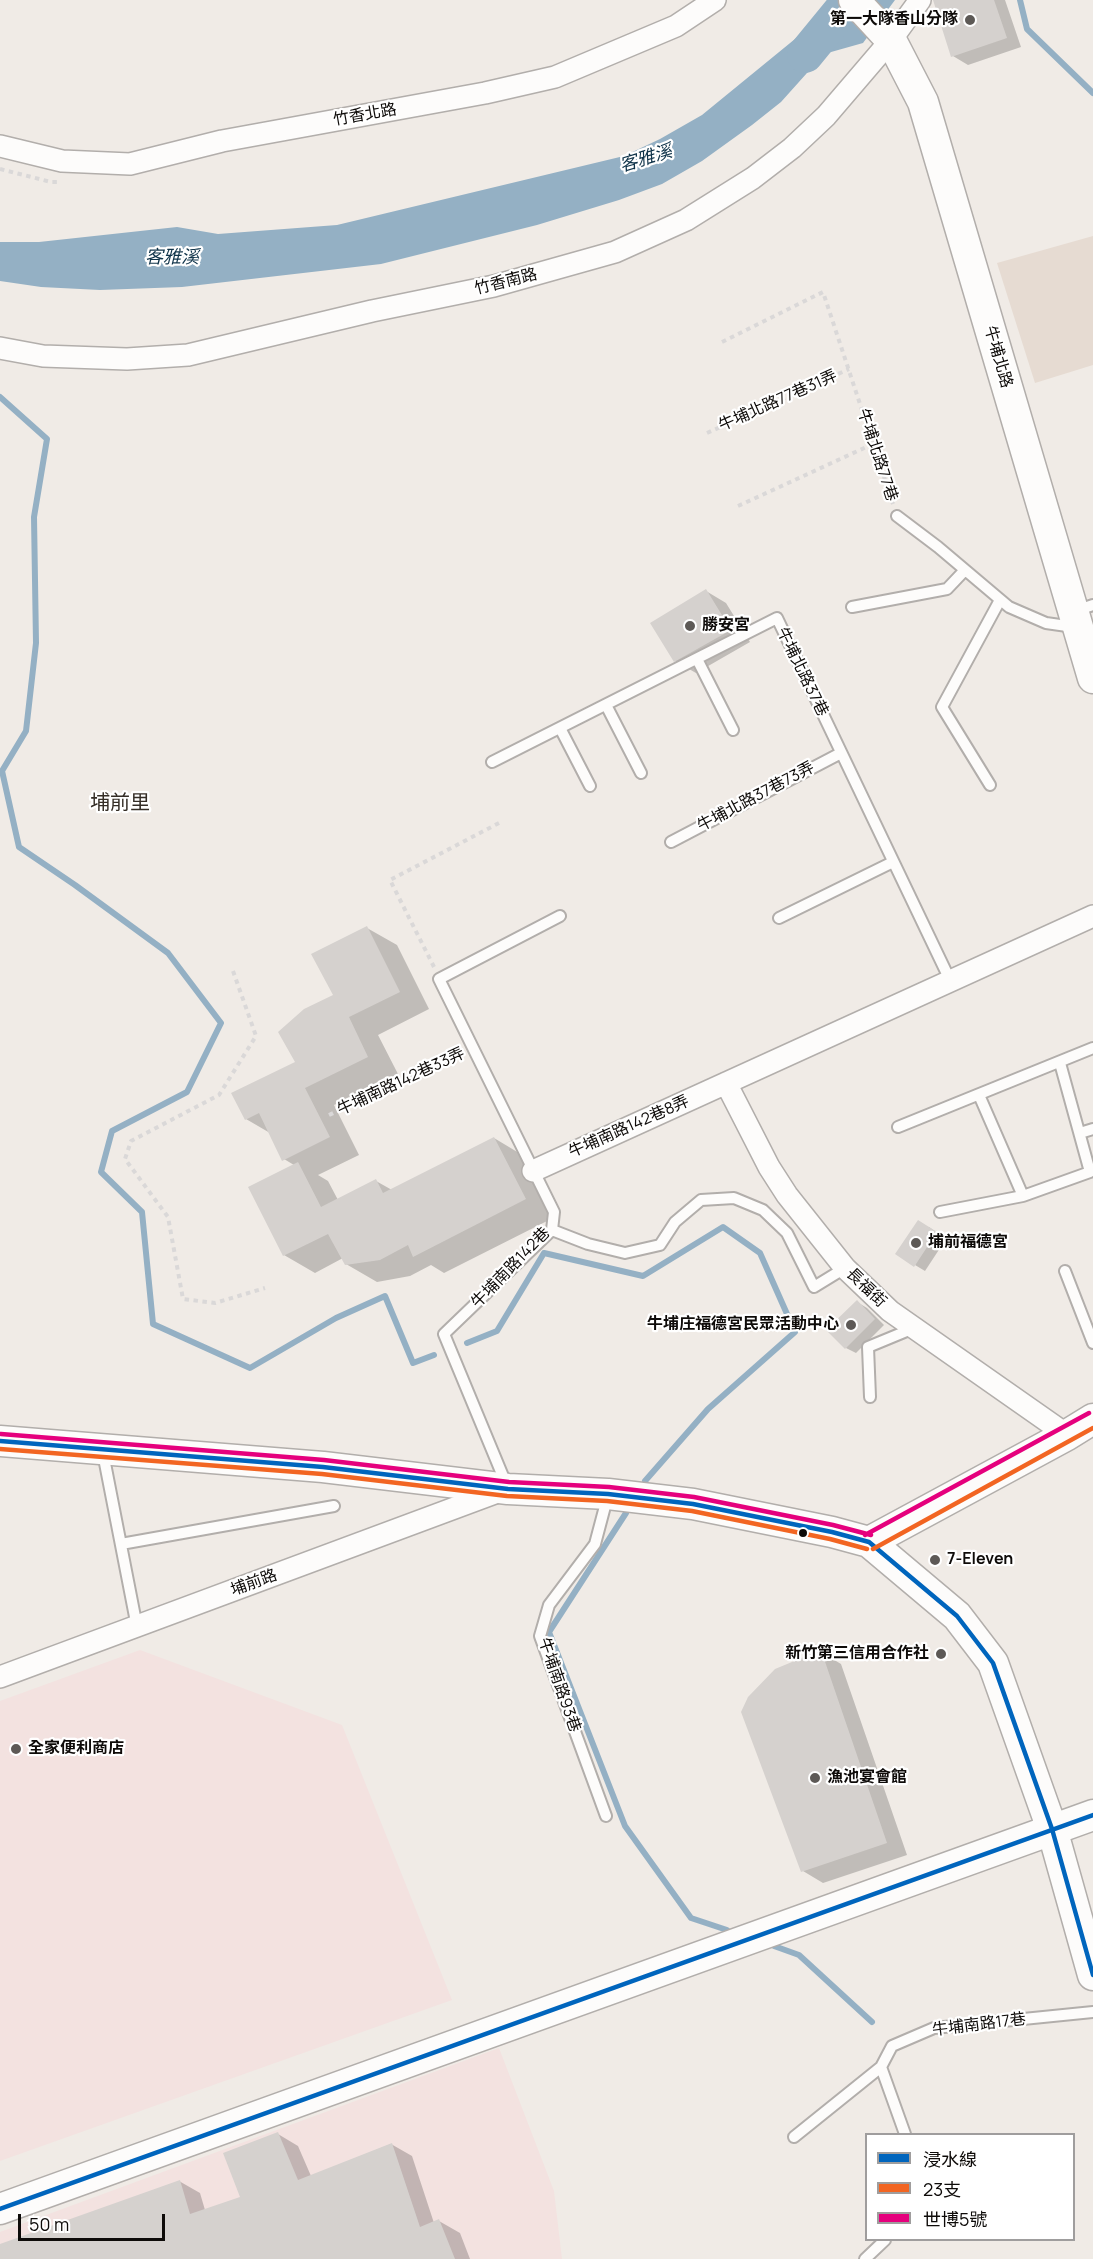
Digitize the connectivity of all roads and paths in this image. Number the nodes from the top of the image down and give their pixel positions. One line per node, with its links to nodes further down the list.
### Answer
1 (715, 0): 5 (street, 竹香北路)
2 (854, 0): 4 (street, 牛埔北路)
3 (920, 0): 4 (street, 竹香南路)
4 (891, 40): 7 (street, 竹香南路); 16 (street, 牛埔北路)
5 (0, 146)
6 (722, 342): 8 (path, 牛埔北路77巷)
7 (0, 348)
8 (849, 369): 9 (path, 牛埔北路77巷31弄); 10 (path, 牛埔北路77巷)
9 (707, 432)
10 (873, 444): 11 (path); 12 (path, 牛埔北路77巷)
11 (738, 506)
12 (897, 516): 13 (lane, 牛埔北路77巷)
13 (965, 570): 14 (lane, 牛埔北路77巷); 15 (lane)
14 (1000, 600): 16 (lane, 牛埔北路77巷); 25 (lane)
15 (852, 607)
16 (1081, 615): 18 (street, 牛埔北路)
17 (697, 659): 19 (lane, 牛埔北路37巷); 21 (lane); 22 (lane, 牛埔北路37巷)
18 (1093, 678)
19 (606, 705): 20 (lane, 牛埔北路37巷); 24 (lane)
20 (560, 728): 23 (lane, 牛埔北路37巷); 26 (lane)
21 (733, 730)
22 (841, 753): 28 (lane, 牛埔北路37巷73弄); 29 (lane, 牛埔北路37巷)
23 (492, 762)
24 (641, 773)
25 (990, 785)
26 (590, 786)
27 (499, 823): 34 (path)
28 (671, 842)
29 (893, 862): 32 (lane); 35 (lane, 牛埔北路37巷)
30 (1093, 915): 35 (street)
31 (560, 916): 34 (lane)
32 (779, 918)
33 (233, 971): 51 (path)
34 (439, 979): 36 (lane, 牛埔南路142巷)
35 (950, 981): 39 (street)
36 (473, 1048): 41 (path, 牛埔南路142巷33弄); 45 (lane, 牛埔南路142巷)
37 (1093, 1048): 38 (lane)
38 (1060, 1063): 40 (lane); 44 (lane)
39 (726, 1083): 45 (street, 牛埔南路142巷8弄); 49 (street, 長福街)
40 (979, 1095): 42 (lane); 46 (lane)
41 (329, 1115)
42 (898, 1127)
43 (1093, 1129): 44 (lane)
44 (1080, 1133): 46 (lane)
45 (533, 1171): 48 (lane, 牛埔南路142巷)
46 (1023, 1196): 47 (lane)
47 (940, 1212)
48 (552, 1230): 49 (lane); 59 (lane, 牛埔南路142巷)
49 (845, 1268): 52 (street, 長福街)
50 (1065, 1271): 53 (lane)
51 (265, 1288)
52 (914, 1328): 54 (lane); 56 (street, 長福街)
53 (1093, 1343)
54 (870, 1397)
55 (1093, 1419): 56 (street)
56 (1068, 1435): 62 (street)
57 (0, 1441): 58 (street)
58 (103, 1450): 59 (street); 63 (lane)
59 (508, 1489): 60 (street); 64 (street, 埔前路)
60 (608, 1494): 62 (street); 67 (lane, 牛埔南路93巷)
61 (334, 1506): 63 (lane)
62 (869, 1542): 68 (street)
63 (121, 1544): 64 (lane)
64 (136, 1626): 65 (street, 埔前路)
65 (0, 1677)
66 (1093, 1815): 68 (street)
67 (606, 1816)
68 (1052, 1829): 69 (street); 74 (street)
69 (1093, 1976)
70 (1093, 2012): 71 (lane, 牛埔南路17巷)
71 (881, 2067): 72 (lane); 73 (lane, 牛埔南路17巷)
72 (905, 2133)
73 (794, 2137)
74 (0, 2209)
75 (884, 2241): 76 (lane)
76 (865, 2259)

